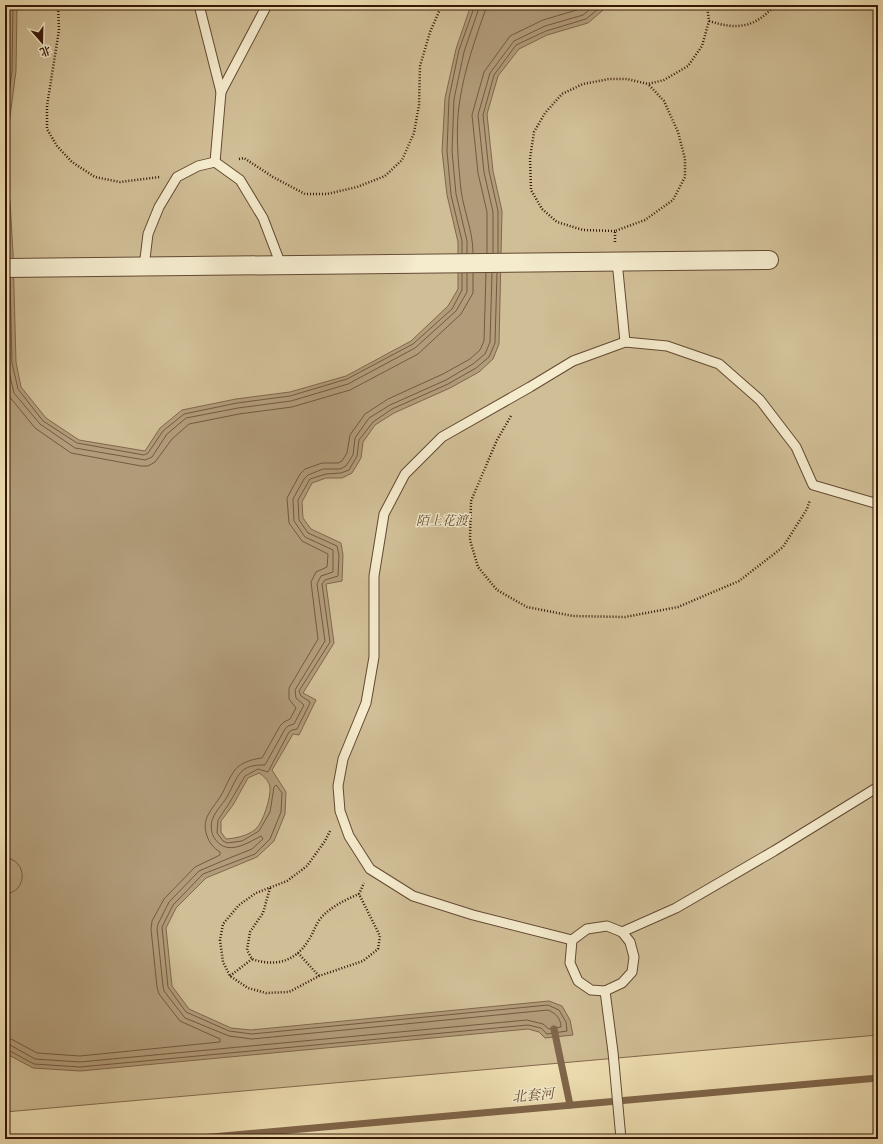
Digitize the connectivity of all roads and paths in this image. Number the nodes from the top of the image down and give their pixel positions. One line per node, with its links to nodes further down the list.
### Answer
1 (58, 5): 11 (path)
2 (200, 5): 9 (lane)
3 (267, 5): 9 (lane)
4 (442, 5): 10 (path)
5 (707, 5): 7 (path)
6 (775, 5): 7 (path)
7 (709, 21): 8 (path)
8 (648, 84): 12 (path); 12 (path)
9 (221, 92): 10 (lane)
10 (215, 162): 11 (lane); 15 (lane)
11 (177, 177): 16 (lane)
12 (615, 231): 14 (path)
13 (769, 260): 14 (street)
14 (617, 261): 15 (street); 18 (lane)
15 (281, 265): 16 (street)
16 (144, 267): 17 (street)
17 (5, 268)
18 (624, 342): 20 (lane); 23 (lane)
19 (513, 414): 20 (path)
20 (813, 486): 21 (lane)
21 (878, 504)
22 (878, 787): 27 (lane)
23 (340, 811): 24 (lane); 25 (path)
24 (370, 869): 26 (path); 28 (lane)
25 (270, 888): 30 (path); 31 (path)
26 (359, 894): 29 (path); 32 (path)
27 (622, 932): 28 (lane); 33 (lane)
28 (572, 940): 33 (lane)
29 (298, 952): 30 (path); 32 (path)
30 (252, 959): 31 (path)
31 (230, 976): 32 (path)
32 (319, 976)
33 (604, 991): 34 (lane)
34 (621, 1139)

